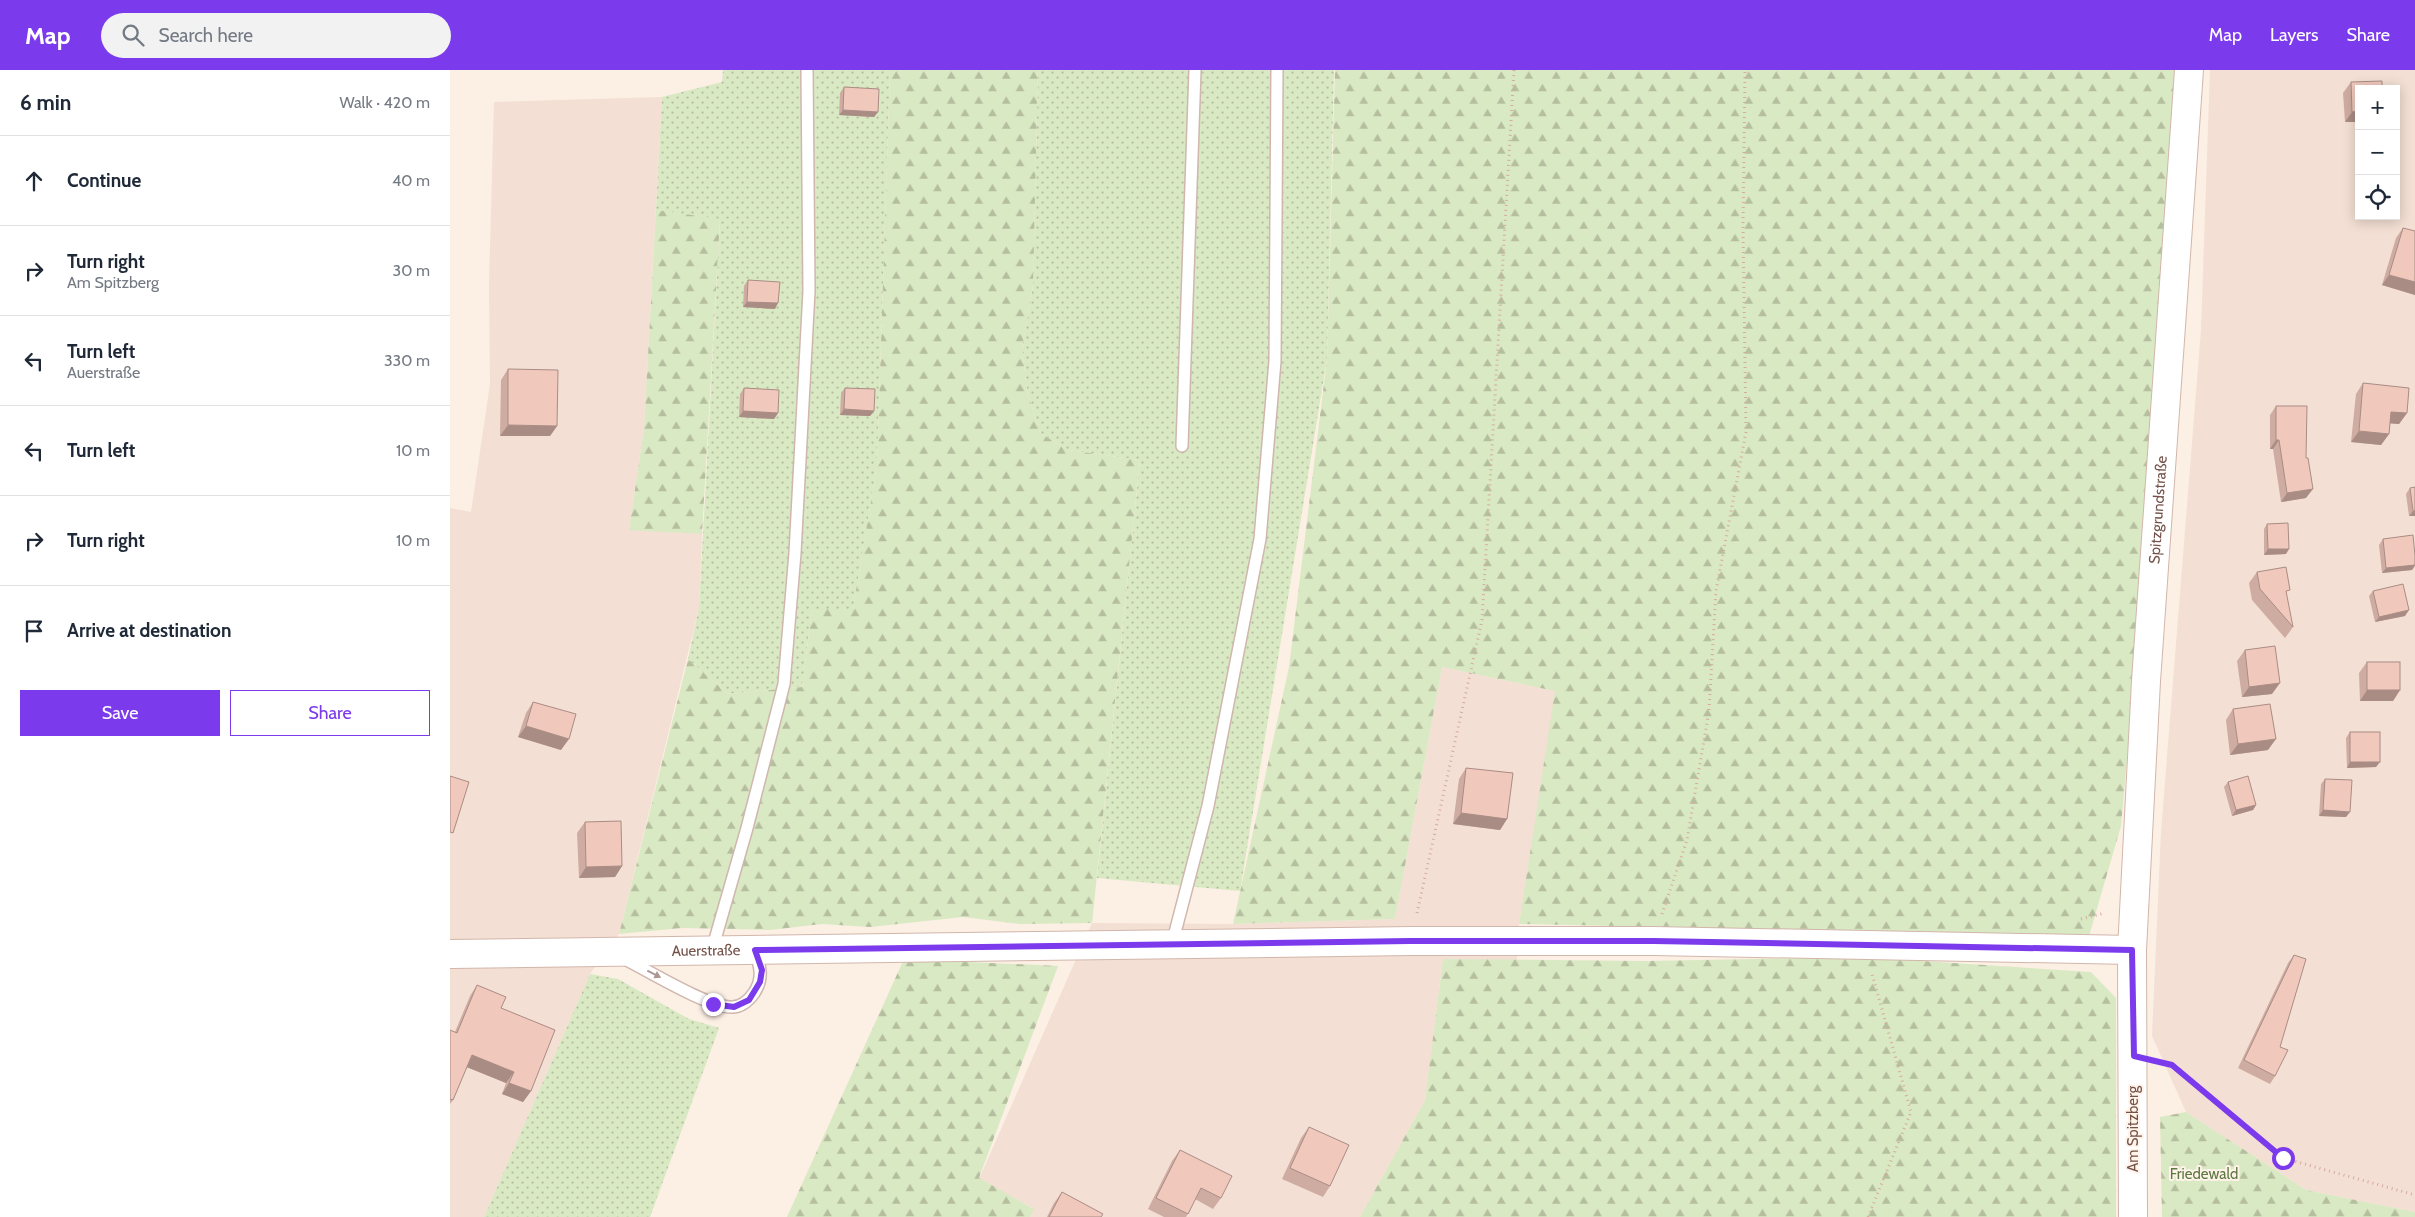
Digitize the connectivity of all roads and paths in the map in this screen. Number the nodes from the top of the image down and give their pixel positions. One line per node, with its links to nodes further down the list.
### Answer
1 (807, 70): 12 (lane)
2 (1195, 70): 7 (lane)
3 (1277, 70): 10 (lane)
4 (1514, 70): 8 (path)
5 (1745, 70): 9 (path)
6 (2189, 70): 14 (street, Spitzgrundstraße)
7 (1182, 446)
8 (1410, 941): 9 (street, Auerstraße); 10 (street, Auerstraße)
9 (1654, 941): 11 (street, Auerstraße)
10 (1172, 944): 13 (street, Auerstraße)
11 (1864, 944): 14 (street, Auerstraße); 19 (path)
12 (712, 950): 13 (street, Auerstraße); 15 (street, Auerstraße)
13 (755, 950): 15 (lane, one-way to 13)
14 (2132, 950): 17 (street, Am Spitzberg)
15 (610, 952): 16 (street, Auerstraße)
16 (450, 954)
17 (2134, 1056): 18 (path); 20 (street, Am Spitzberg)
18 (2415, 1195)
19 (1868, 1217)
20 (2134, 1217)

